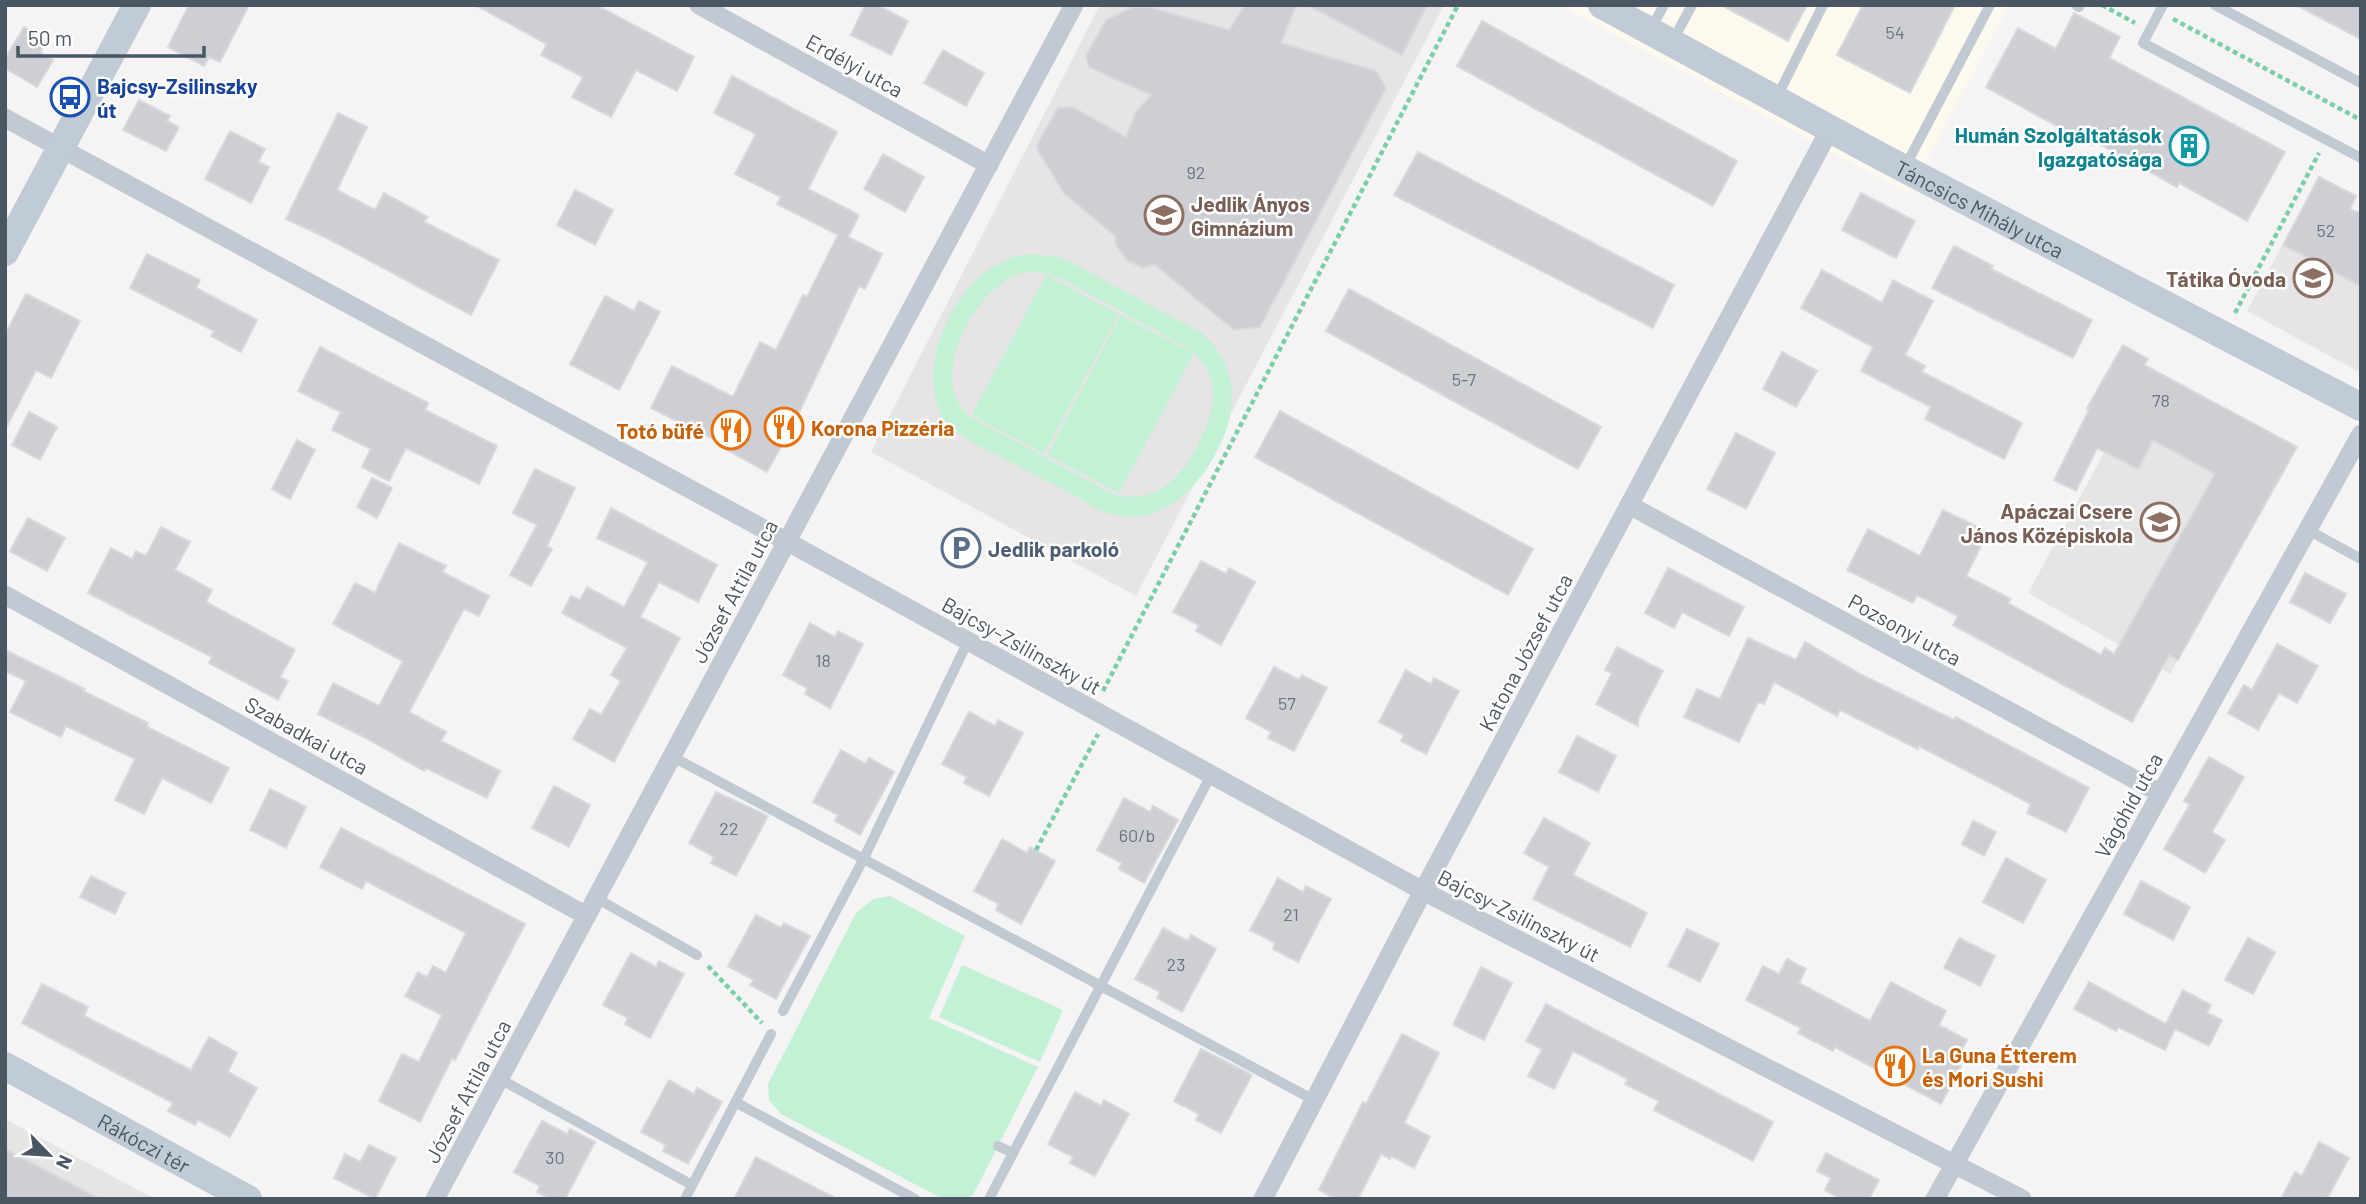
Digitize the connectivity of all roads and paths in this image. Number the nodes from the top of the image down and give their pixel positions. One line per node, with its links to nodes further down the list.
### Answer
1 (137, 5): 21 (street)
2 (698, 5): 23 (street, Erdélyi utca)
3 (1074, 5): 23 (street, József Attila utca)
4 (1458, 5): 35 (path)
5 (1602, 5): 14 (street, Táncsics Mihály utca)
6 (1664, 5): 14 (lane)
7 (1692, 5): 14 (lane)
8 (1823, 5): 16 (lane)
9 (1990, 5): 24 (lane)
10 (2102, 5): 13 (path)
11 (2215, 5): 15 (lane)
12 (2161, 9): 13 (lane); 18 (path)
13 (2150, 31): 20 (lane)
14 (1660, 37): 16 (street, Táncsics Mihály utca)
15 (2361, 83)
16 (1776, 99): 19 (street, Táncsics Mihály utca)
17 (5, 118): 21 (street, Bajcsy-Zsilinszky út)
18 (2361, 120)
19 (1830, 129): 24 (street, Táncsics Mihály utca); 29 (street, Katona József utca)
20 (2327, 140): 22 (lane); 26 (path)
21 (60, 148): 25 (street); 31 (street, Bajcsy-Zsilinszky út)
22 (2361, 158)
23 (989, 165): 31 (street, József Attila utca)
24 (1905, 168): 27 (street, Táncsics Mihály utca)
25 (5, 251)
26 (2231, 320)
27 (2361, 407)
28 (2361, 434): 30 (street, Vágóhíd utca)
29 (1629, 505): 38 (street, Pozsonyi utca); 41 (street, Katona József utca)
30 (2308, 530): 32 (lane); 38 (street, Vágóhíd utca)
31 (786, 541): 34 (street, Bajcsy-Zsilinszky út); 36 (street, József Attila utca)
32 (2361, 559)
33 (5, 595): 42 (street, Szabadkai utca)
34 (968, 641): 35 (street, Bajcsy-Zsilinszky út); 40 (lane)
35 (1100, 714): 37 (street, Bajcsy-Zsilinszky út); 39 (path)
36 (673, 757): 40 (lane); 42 (street, József Attila utca)
37 (1211, 775): 41 (street, Bajcsy-Zsilinszky út); 44 (lane)
38 (2160, 793): 53 (street, Vágóhíd utca)
39 (1036, 850)
40 (863, 860): 44 (lane); 45 (lane)
41 (1423, 891): 49 (street, Katona József utca); 53 (street, Bajcsy-Zsilinszky út)
42 (591, 907): 43 (lane); 48 (street, József Attila utca)
43 (697, 955): 46 (path)
44 (1100, 986): 49 (lane); 52 (lane)
45 (783, 1011)
46 (771, 1034): 50 (lane)
47 (5, 1066): 55 (street, Rákóczi tér)
48 (500, 1079): 54 (lane); 56 (street, József Attila utca)
49 (1314, 1100): 60 (street, Katona József utca)
50 (735, 1102): 54 (lane); 58 (lane)
51 (998, 1146): 52 (lane)
52 (1013, 1153): 59 (lane)
53 (1956, 1163): 61 (street, Vágóhíd utca); 62 (street, Bajcsy-Zsilinszky út)
54 (692, 1185): 57 (lane)
55 (247, 1199)
56 (435, 1199)
57 (685, 1199)
58 (915, 1199)
59 (989, 1199)
60 (1263, 1199)
61 (1935, 1199)
62 (2022, 1199)

